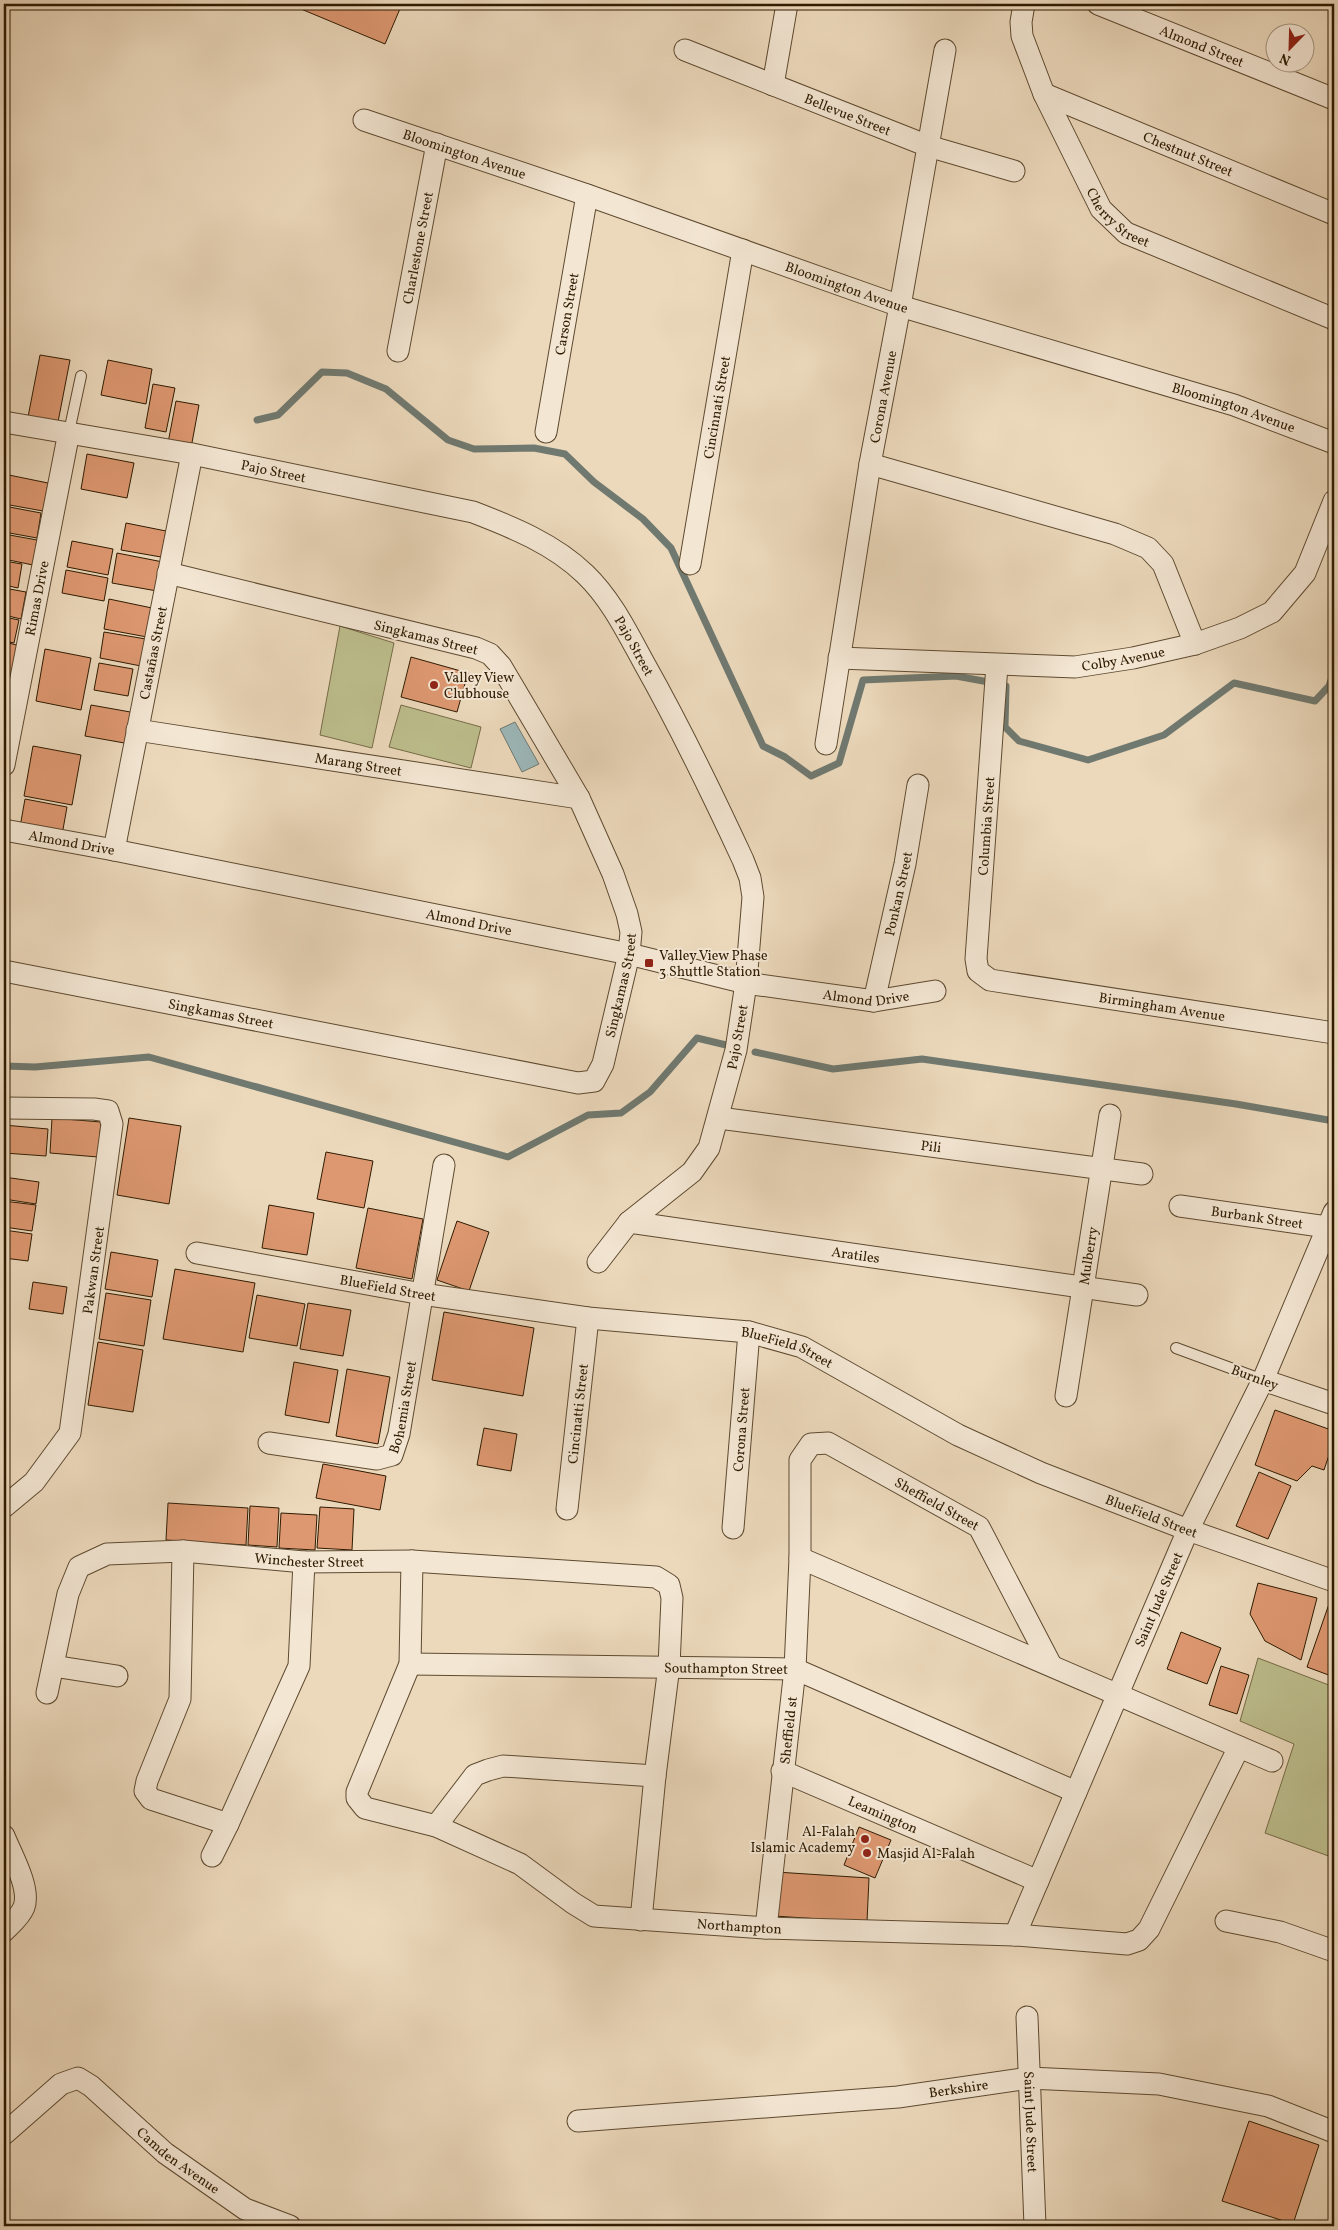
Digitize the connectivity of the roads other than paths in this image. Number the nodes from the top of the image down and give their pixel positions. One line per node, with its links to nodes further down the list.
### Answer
1 (788, 4): 6 (street)
2 (1024, 4): 7 (street, Cherry Street)
3 (1098, 4): 8 (street, Almond Street)
4 (684, 50): 6 (street, Bellevue Street)
5 (945, 50): 11 (street, Corona Avenue)
6 (773, 85): 11 (street, Bellevue Street)
7 (1044, 94): 14 (street, Chestnut Street); 17 (street, Cherry Street)
8 (1334, 99)
9 (364, 120): 10 (street, Bloomington Avenue)
10 (437, 144): 13 (street, Bloomington Avenue); 18 (street, Charlestone Street)
11 (928, 146): 12 (street, Bellevue Street); 16 (street, Corona Avenue)
12 (1014, 171)
13 (587, 195): 15 (street, Bloomington Avenue); 22 (street, Carson Street)
14 (1334, 214)
15 (742, 250): 16 (street, Bloomington Avenue); 27 (street, Cincinnati Street)
16 (900, 306): 23 (street, Bloomington Avenue); 25 (street, Corona Avenue)
17 (1334, 319)
18 (398, 351)
19 (81, 376): 21 (lane)
20 (4, 422): 21 (street, Pajo Street)
21 (69, 432): 24 (street, Pajo Street); 34 (street, Rimas Drive)
22 (546, 432)
23 (1334, 443)
24 (192, 454): 28 (street, Castañas Street); 42 (street, Pajo Street)
25 (870, 464): 29 (street); 30 (street, Corona Avenue)
26 (1334, 501): 29 (street, Colby Avenue)
27 (690, 564)
28 (168, 573): 32 (street, Castañas Street); 36 (street, Singkamas Street)
29 (1195, 644): 31 (street, Colby Avenue)
30 (839, 658): 31 (street, Colby Avenue); 33 (street, Corona Avenue)
31 (997, 665): 41 (street, Columbia Street)
32 (137, 730): 36 (street, Marang Street); 38 (street, Castañas Street)
33 (826, 744)
34 (4, 765)
35 (918, 785): 44 (street, Ponkan Street)
36 (579, 798): 39 (street, Singkamas Street)
37 (4, 830): 38 (street, Almond Drive)
38 (114, 850): 39 (street, Almond Drive)
39 (629, 954): 40 (street, Singkamas Street); 42 (street, Almond Drive)
40 (4, 971)
41 (990, 980): 45 (street, Birmingham Avenue)
42 (746, 983): 44 (street, Almond Drive); 48 (street, Pajo Street)
43 (935, 991): 44 (street, Almond Drive)
44 (874, 1001)
45 (1334, 1034)
46 (4, 1108): 68 (street, Pakwan Street)
47 (1110, 1115): 50 (street, Mulberry)
48 (719, 1118): 50 (street, Pili); 53 (street, Pajo Street)
49 (444, 1165): 58 (street)
50 (1102, 1168): 51 (street, Pili); 57 (street, Mulberry)
51 (1142, 1174)
52 (1180, 1206): 54 (street, Burbank Street)
53 (629, 1222): 56 (street, Pajo Street); 57 (street, Aratiles)
54 (1332, 1222): 63 (street, Saint Jude Street)
55 (197, 1253): 58 (street, BlueField Street)
56 (598, 1262)
57 (1083, 1288): 59 (street, Aratiles); 64 (street, Mulberry)
58 (422, 1294): 60 (street, BlueField Street); 66 (street, Bohemia Street)
59 (1137, 1295)
60 (588, 1318): 61 (street, BlueField Street); 69 (street, Cincinatti Street)
61 (749, 1332): 70 (street, Corona Street); 71 (street, BlueField Street)
62 (1176, 1348): 63 (lane, Burnley)
63 (1263, 1380): 65 (street, Burnley); 71 (street, Saint Jude Street)
64 (1066, 1396)
65 (1334, 1404)
66 (268, 1443)
67 (810, 1444): 73 (street, Sheffield st); 78 (street, Sheffield Street)
68 (4, 1507)
69 (567, 1509)
70 (734, 1528)
71 (1188, 1530): 76 (street, BlueField Street); 84 (street, Saint Jude Street)
72 (183, 1551): 75 (street, Winchester Street); 79 (street, Winchester Street); 90 (street)
73 (800, 1558): 78 (street); 81 (street, Sheffield st)
74 (412, 1561): 75 (street, Winchester Street); 77 (street); 80 (street, Winchester Street)
75 (304, 1562): 90 (street)
76 (1334, 1581)
77 (410, 1664): 80 (street, Southampton Street); 91 (street, Northampton)
78 (1051, 1665): 84 (street)
79 (53, 1666): 82 (street); 83 (street, Winchester Street)
80 (670, 1666): 81 (street, Southampton Street); 88 (street)
81 (795, 1670): 87 (street, Sheffield st); 89 (street, Southampton Street)
82 (117, 1676)
83 (47, 1693)
84 (1118, 1695): 85 (street); 89 (street, Saint Jude Street)
85 (1239, 1747): 86 (street); 99 (street, Northampton)
86 (1272, 1761)
87 (782, 1771): 94 (street, Leamington); 98 (street, Sheffield st)
88 (655, 1776): 91 (street); 95 (street)
89 (1076, 1792): 94 (street, Saint Jude Street)
90 (228, 1824): 93 (street)
91 (436, 1826): 95 (street, Northampton)
92 (4, 1836): 97 (street)
93 (212, 1856)
94 (1038, 1881): 99 (street, Saint Jude Street)
95 (642, 1920): 98 (street, Northampton)
96 (1226, 1920): 100 (street)
97 (10, 1925)
98 (766, 1928): 99 (street, Northampton)
99 (1015, 1935)
100 (1334, 1951)
101 (1027, 2017): 102 (street, Saint Jude Street)
102 (1029, 2078): 103 (street, Berkshire); 104 (street, Berkshire); 107 (street, Saint Jude Street)
103 (578, 2121)
104 (1334, 2132)
105 (4, 2134): 106 (street, Camden Avenue)
106 (290, 2226)
107 (1035, 2226)

